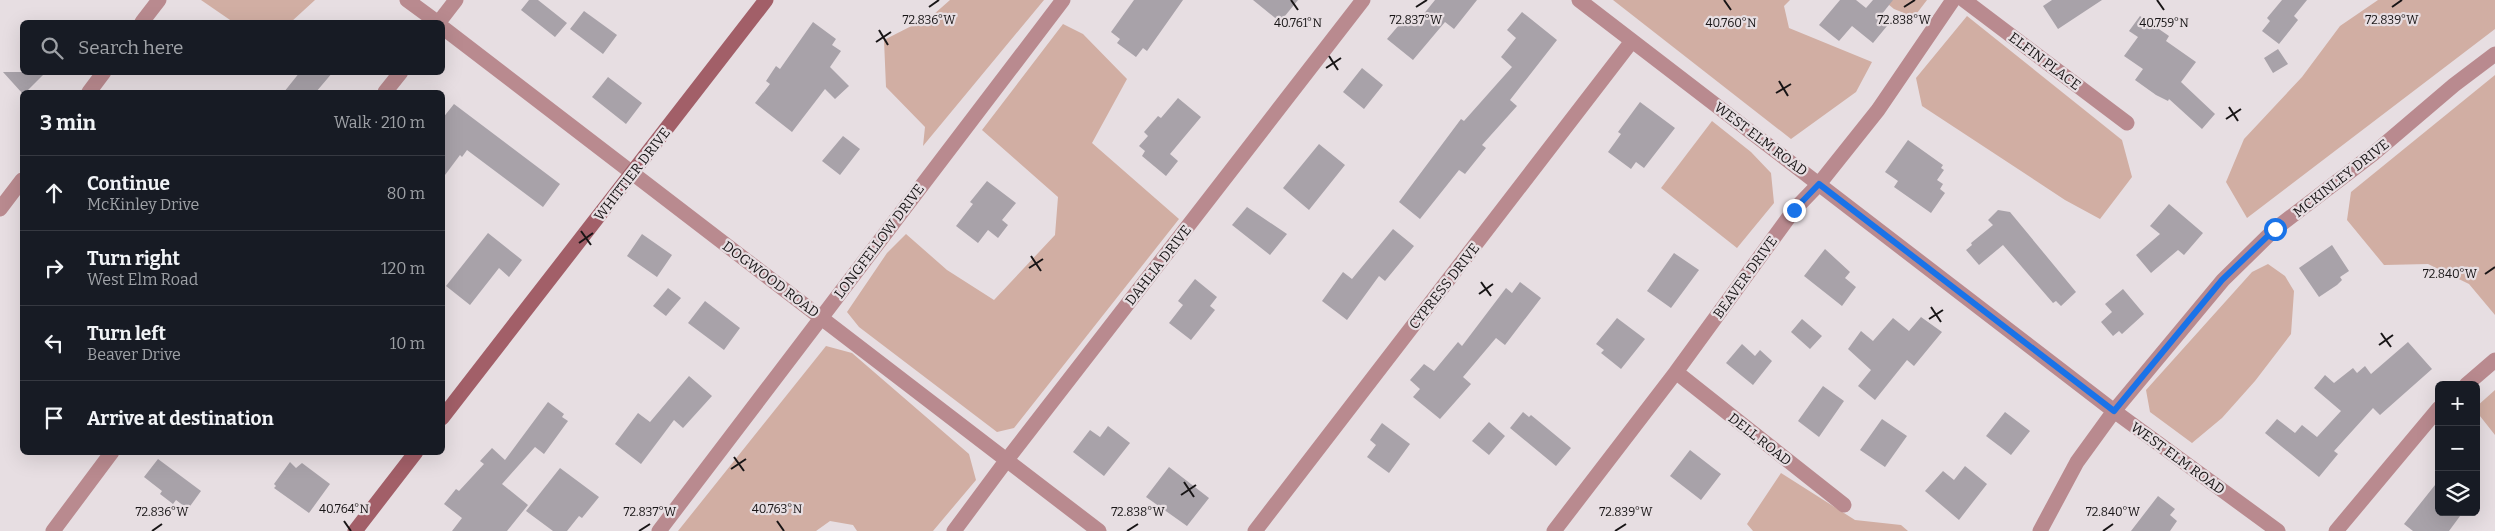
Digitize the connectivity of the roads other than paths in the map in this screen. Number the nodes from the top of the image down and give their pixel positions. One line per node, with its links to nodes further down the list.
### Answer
1 (159, 0): 10 (street)
2 (407, 0): 11 (street)
3 (456, 0): 12 (street)
4 (766, 0): 21 (street, WHITTIER DRIVE)
5 (1064, 0): 25 (street, LONGFELLOW DRIVE)
6 (1363, 0): 34 (street, DAHLIA DRIVE)
7 (1579, 0): 14 (street, WEST ELM ROAD)
8 (1953, 0): 23 (street, BEAVER DRIVE)
9 (1964, 0): 20 (street, ELFIN PLACE)
10 (144, 20)
11 (435, 20)
12 (440, 20)
13 (445, 29): 21 (street, DOGWOOD ROAD)
14 (1632, 41): 23 (street, WEST ELM ROAD); 41 (street, CYPRESS DRIVE)
15 (2495, 54): 29 (street, MCKINLEY DRIVE)
16 (102, 75): 18 (street)
17 (399, 75): 19 (street)
18 (90, 90)
19 (387, 90)
20 (2127, 123)
21 (633, 174): 25 (street, DOGWOOD ROAD); 31 (street, WHITTIER DRIVE)
22 (20, 183): 24 (street)
23 (1819, 184): 27 (street, BEAVER DRIVE); 29 (street, WEST ELM ROAD)
24 (0, 209)
25 (821, 317): 34 (street, DOGWOOD ROAD); 38 (street, LONGFELLOW DRIVE)
26 (2495, 360): 28 (street)
27 (1676, 372): 35 (street, DELL ROAD); 42 (street, BEAVER DRIVE)
28 (2471, 381)
29 (2114, 411): 43 (street, MCKINLEY DRIVE); 44 (street, WEST ELM ROAD)
30 (2435, 413): 45 (street)
31 (445, 414)
32 (110, 455): 36 (street)
33 (414, 455): 37 (street)
34 (1006, 461): 39 (street, DAHLIA DRIVE); 40 (street, DOGWOOD ROAD)
35 (1844, 505)
36 (53, 531)
37 (354, 531)
38 (659, 531)
39 (954, 531)
40 (1100, 531)
41 (1255, 531)
42 (1554, 531)
43 (2040, 531)
44 (2278, 531)
45 (2336, 531)

